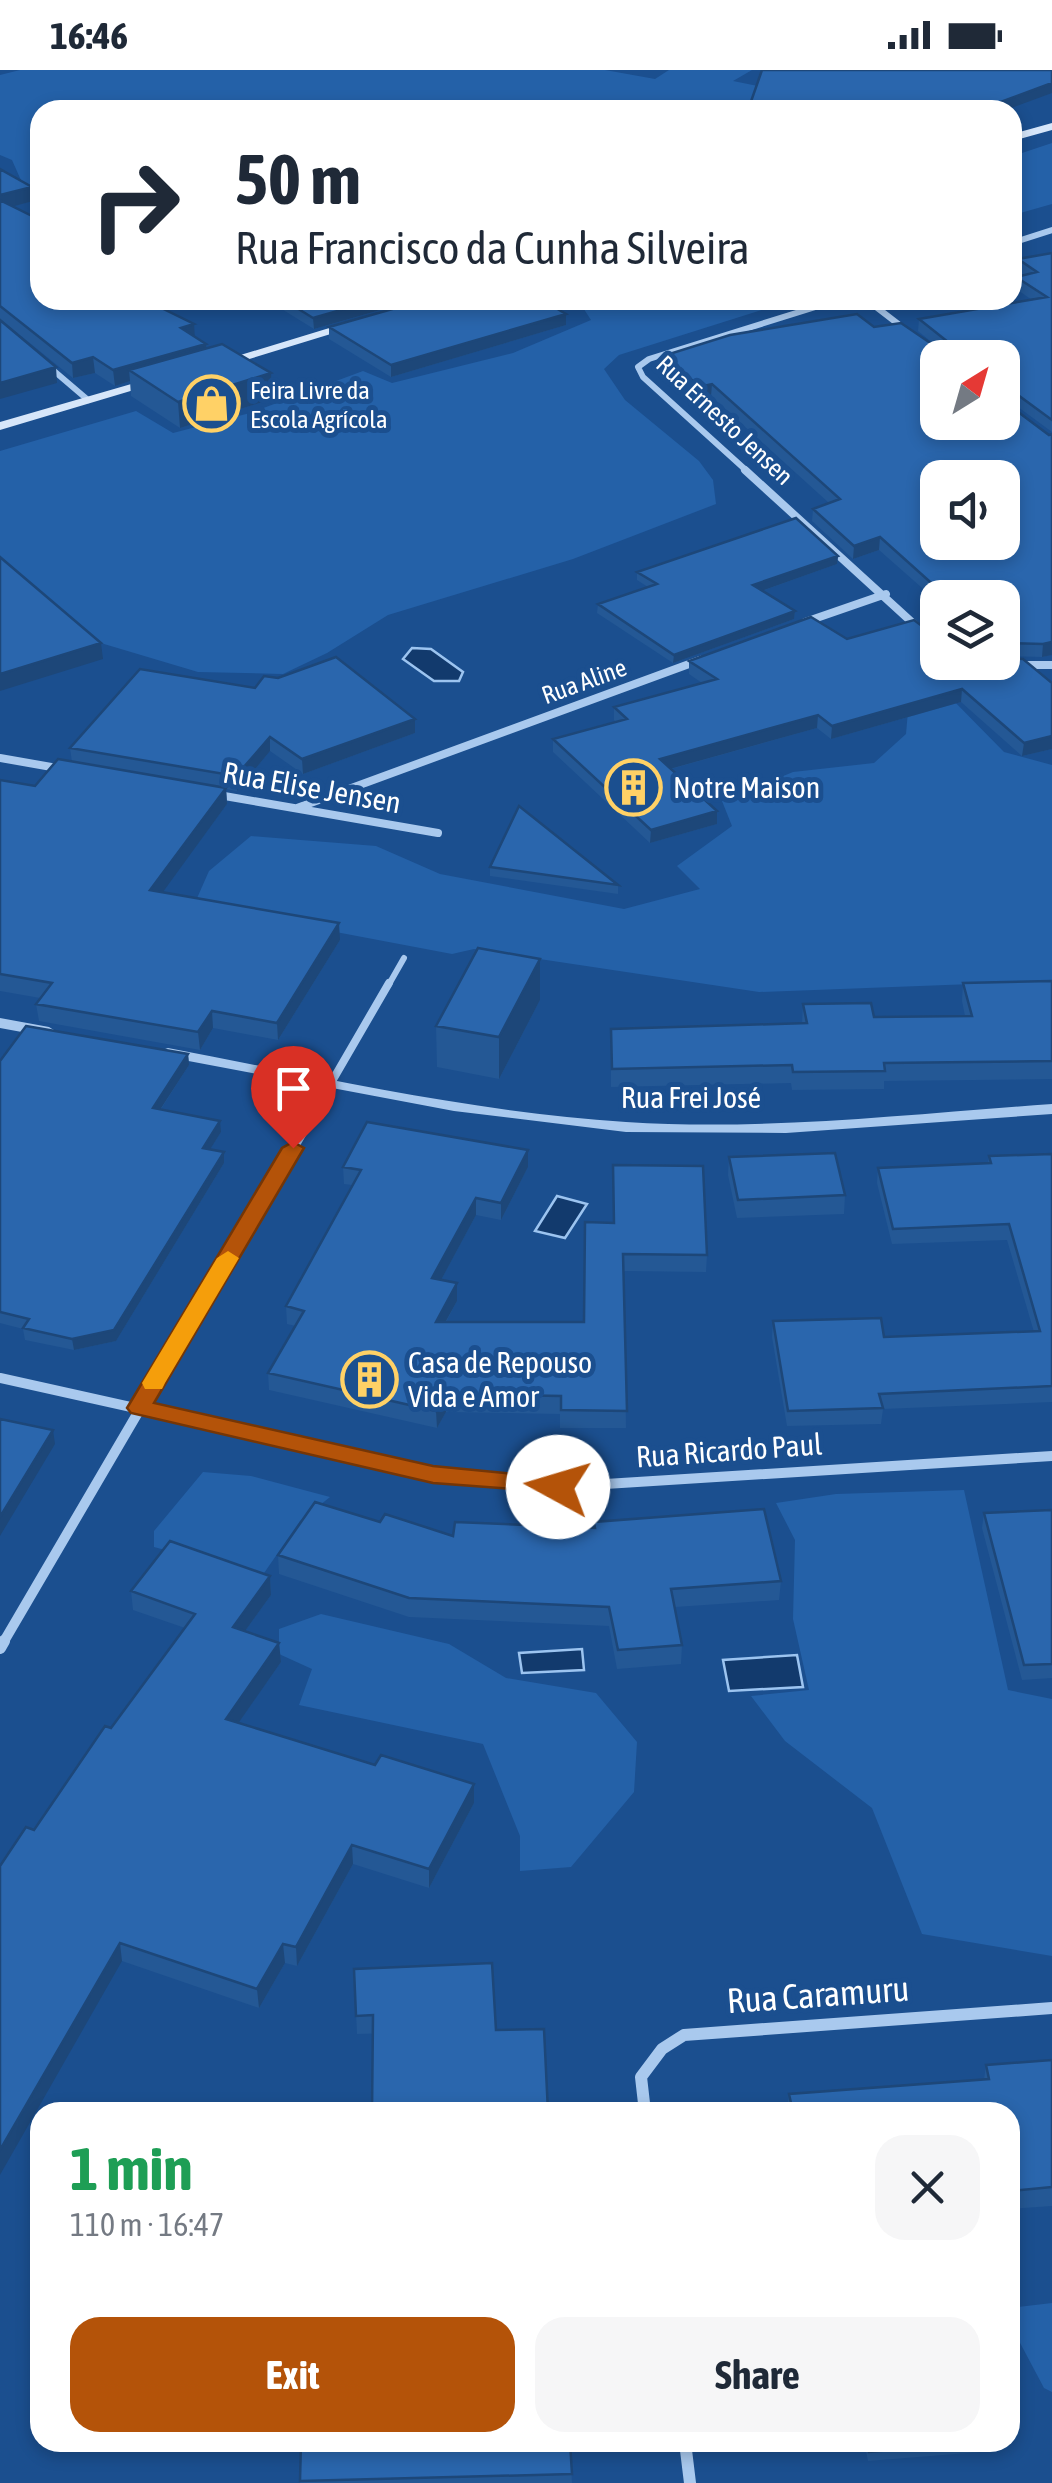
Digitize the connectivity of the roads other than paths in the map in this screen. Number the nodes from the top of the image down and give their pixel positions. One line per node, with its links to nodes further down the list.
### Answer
1 (1052, 126): 2 (main road)
2 (1022, 135)
3 (1052, 230): 4 (street)
4 (1022, 240)
5 (806, 310): 14 (street, Rua Ernesto Jensen)
6 (881, 310): 8 (street)
7 (368, 321): 10 (main road)
8 (912, 334)
9 (43, 362): 12 (street)
10 (200, 369)
11 (182, 374): 12 (main road)
12 (88, 400): 13 (main road)
13 (0, 426)
14 (886, 594): 15 (street); 16 (street, Rua Ernesto Jensen)
15 (794, 626)
16 (920, 628)
17 (720, 653): 23 (street, Rua Aline)
18 (1020, 665): 19 (street)
19 (1052, 665)
20 (0, 758): 21 (street)
21 (74, 770)
22 (204, 792): 23 (street, Rua Elise Jensen)
23 (297, 808): 24 (street, Rua Elise Jensen)
24 (438, 834)
25 (404, 958): 29 (lane)
26 (0, 1023): 27 (street)
27 (70, 1036)
28 (156, 1052): 29 (street, Rua Frei José)
29 (332, 1084): 30 (street, Rua Frei José); 32 (street)
30 (1052, 1109)
31 (0, 1378): 32 (street, Rua Ricardo Paul)
32 (139, 1408): 33 (street, Rua Ricardo Paul); 34 (street)
33 (1052, 1456)
34 (0, 1648)
35 (1052, 2008): 36 (street, Rua Caramuru)
36 (645, 2102)
37 (686, 2452): 38 (street)
38 (690, 2483)

